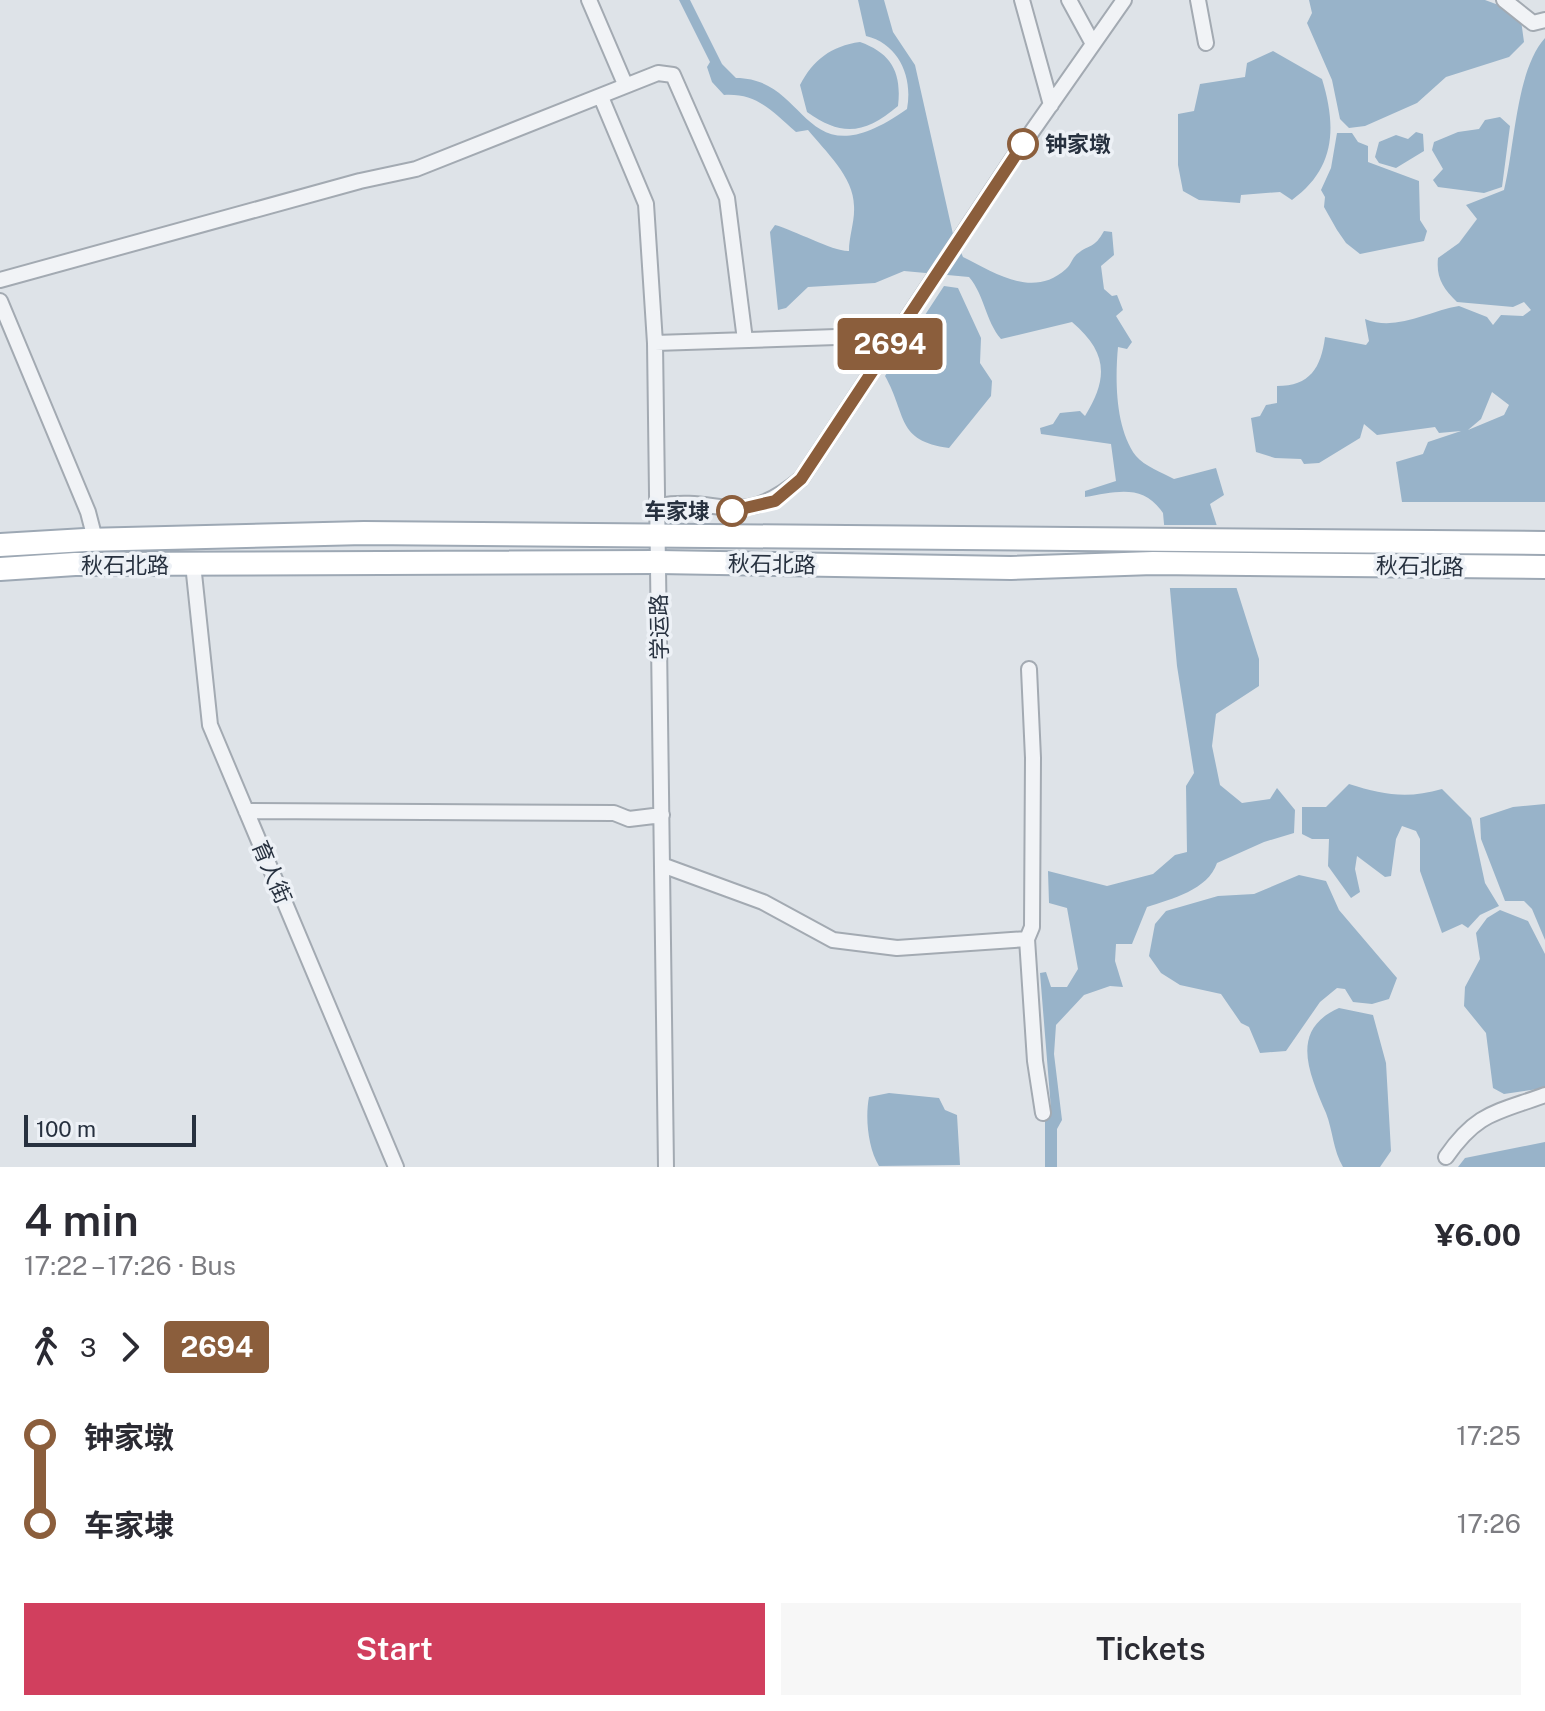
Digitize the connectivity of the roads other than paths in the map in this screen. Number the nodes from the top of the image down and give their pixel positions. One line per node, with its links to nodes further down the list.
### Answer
1 (589, 0): 10 (street)
2 (1022, 0): 12 (street)
3 (1069, 0): 9 (street)
4 (1124, 0): 9 (street)
5 (1198, 0): 8 (street)
6 (1504, 0): 7 (street)
7 (1545, 20)
8 (1206, 43)
9 (1093, 44): 12 (street)
10 (625, 84): 11 (street); 16 (street)
11 (601, 97): 13 (street); 17 (street, 学运路)
12 (1051, 105): 15 (street)
13 (0, 280)
14 (0, 301): 20 (street)
15 (896, 335): 16 (street); 18 (street)
16 (745, 340): 17 (street)
17 (655, 343): 18 (street, 学运路)
18 (658, 506): 19 (street, 学运路)
19 (659, 538): 20 (main road, 秋石北路); 21 (main road, 秋石北路); 23 (street, 学运路)
20 (95, 539): 22 (main road, 秋石北路)
21 (1545, 543)
22 (0, 545)
23 (658, 562): 24 (main road, 秋石北路); 25 (main road, 秋石北路); 29 (street, 学运路)
24 (193, 564): 26 (main road, 秋石北路); 28 (street, 育人街)
25 (1545, 567)
26 (0, 569)
27 (1029, 669): 31 (street)
28 (246, 811): 29 (street); 35 (street, 育人街)
29 (662, 815): 30 (street, 学运路)
30 (662, 865): 31 (street); 36 (street, 学运路)
31 (1027, 939): 33 (street)
32 (1545, 1095): 34 (street)
33 (1043, 1113)
34 (1446, 1157)
35 (396, 1167)
36 (666, 1167)

